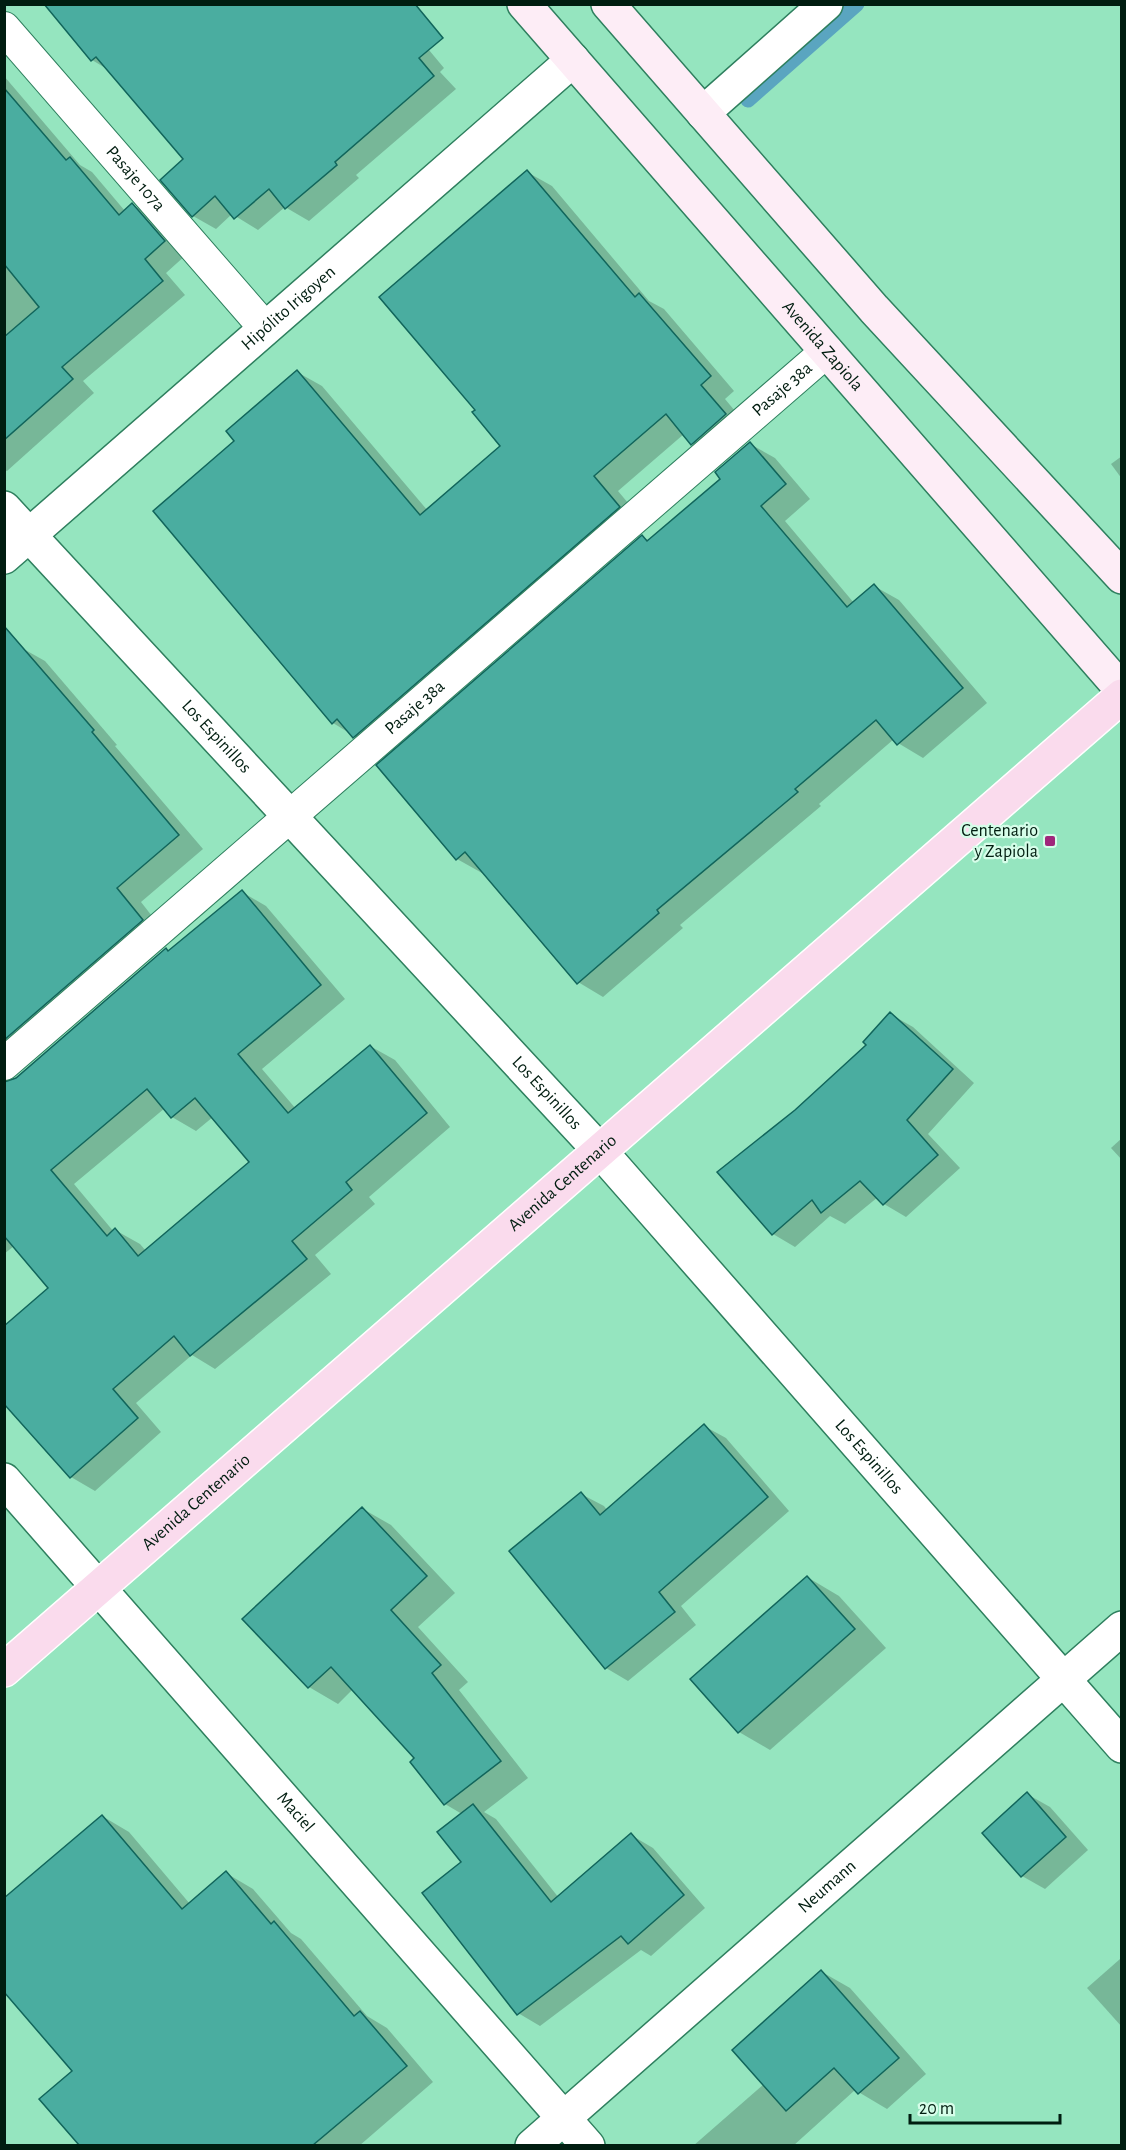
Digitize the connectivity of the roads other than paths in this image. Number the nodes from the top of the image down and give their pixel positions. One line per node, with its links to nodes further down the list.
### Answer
1 (524, 4): 5 (main road, Avenida Zapiola)
2 (608, 4): 6 (main road)
3 (826, 4): 6 (street)
4 (4, 28): 7 (street, Pasaje 107a)
5 (573, 60): 7 (street, Hipólito Irigoyen); 8 (main road, Avenida Zapiola)
6 (703, 113): 12 (main road)
7 (265, 328): 10 (street, Hipólito Irigoyen)
8 (827, 351): 13 (main road, Avenida Zapiola); 15 (street, Pasaje 38a)
9 (4, 508): 10 (street, Los Espinillos)
10 (29, 536): 11 (street, Hipólito Irigoyen); 15 (street, Los Espinillos)
11 (4, 557)
12 (1122, 577)
13 (1122, 690)
14 (1122, 696): 17 (main road, Avenida Centenario)
15 (290, 817): 16 (street, Pasaje 38a); 17 (street, Los Espinillos)
16 (4, 1064)
17 (601, 1152): 19 (main road, Avenida Centenario); 22 (street, Los Espinillos)
18 (4, 1480): 19 (street, Maciel)
19 (99, 1587): 21 (main road, Avenida Centenario); 24 (street, Maciel)
20 (1122, 1628): 22 (street, Neumann)
21 (4, 1670)
22 (1063, 1679): 23 (street, Los Espinillos); 24 (street, Neumann)
23 (1122, 1746)
24 (564, 2118): 25 (street, Neumann); 26 (street, Maciel)
25 (532, 2145)
26 (588, 2145)

